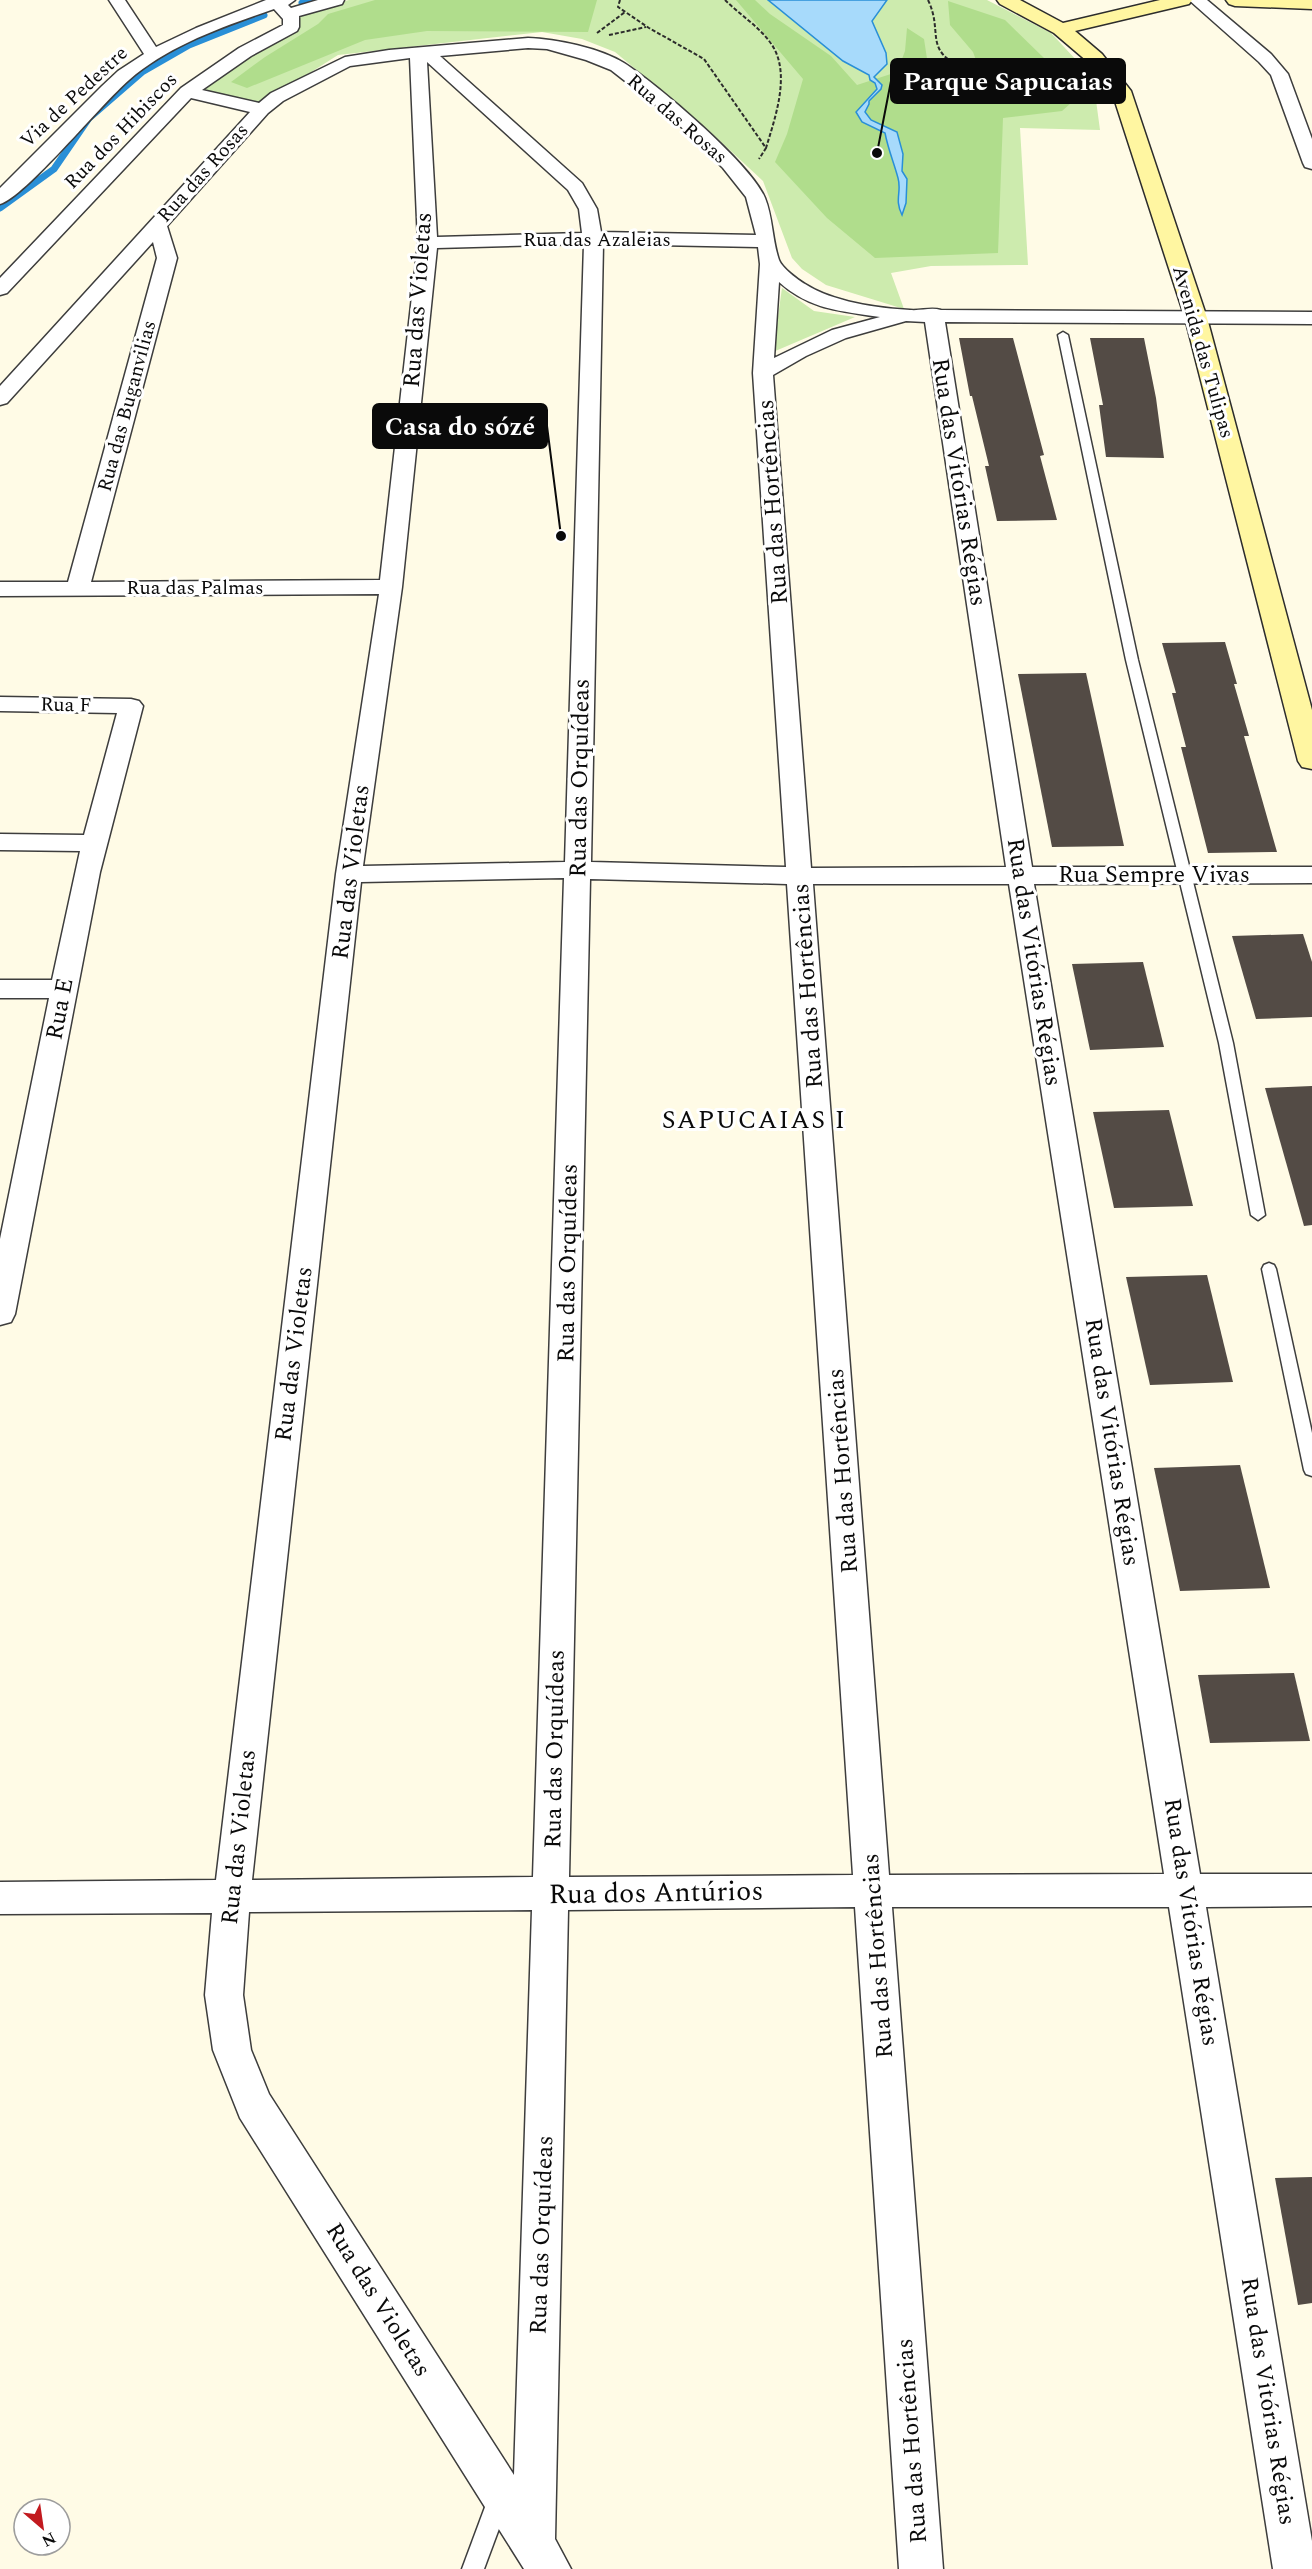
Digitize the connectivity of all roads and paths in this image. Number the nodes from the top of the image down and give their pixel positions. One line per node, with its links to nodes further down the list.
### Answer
1 (117, 0): 19 (street)
2 (336, 0): 12 (street, Via de Pedestre)
3 (620, 0): 13 (path)
4 (725, 0): 23 (path)
5 (928, 0): 20 (path)
6 (1006, 0): 15 (street, Avenida das Tulipas)
7 (1183, 0): 15 (street)
8 (1197, 0): 24 (street)
9 (1235, 0): 10 (street)
10 (1283, 2): 11 (street)
11 (1312, 3)
12 (283, 9): 19 (street, Via de Pedestre); 21 (street, Rua dos Hibiscos)
13 (625, 12): 14 (path); 16 (path)
14 (647, 26): 17 (path); 23 (path)
15 (1061, 29): 34 (street, Avenida das Tulipas)
16 (596, 34)
17 (607, 36)
18 (422, 53): 22 (street, Rua das Rosas); 25 (street, Rua das Rosas); 28 (street, Rua das Orquídeas); 30 (street, Rua das Violetas)
19 (153, 55): 26 (street, Via de Pedestre)
20 (965, 69)
21 (187, 93): 22 (street); 32 (street, Rua dos Hibiscos)
22 (262, 108): 27 (street, Rua das Rosas)
23 (766, 148): 25 (path)
24 (1312, 163)
25 (744, 183): 29 (street, Rua das Rosas)
26 (0, 198)
27 (157, 224): 38 (street, Rua das Rosas); 40 (street, Rua das Buganvilias)
28 (592, 238): 29 (street, Rua das Azaleias); 30 (street, Rua das Azaleias); 47 (street, Rua das Orquídeas)
29 (766, 241): 31 (street, Rua das Rosas)
30 (428, 243): 39 (street, Rua das Violetas)
31 (770, 264): 33 (street); 37 (street, Rua das Hortências)
32 (0, 289)
33 (922, 315): 34 (street); 37 (street, Rua das Hortências); 49 (street, Rua das Vitórias Régias)
34 (1196, 318): 35 (street); 44 (street, Avenida das Tulipas)
35 (1312, 318)
36 (1063, 335): 50 (lane)
37 (763, 373): 52 (street, Rua das Hortências)
38 (3, 392)
39 (391, 586): 40 (street, Rua das Palmas); 48 (street, Rua das Violetas)
40 (78, 588): 41 (street, Rua das Palmas)
41 (0, 589)
42 (0, 704): 43 (street, Rua F)
43 (131, 706): 46 (street, Rua E)
44 (1312, 761)
45 (0, 842): 46 (street)
46 (95, 843): 54 (street, Rua E)
47 (578, 870): 48 (street, Rua Sempre Vivas); 52 (street, Rua Sempre Vivas); 62 (street, Rua das Orquídeas)
48 (349, 874): 63 (street, Rua das Violetas)
49 (1020, 875): 50 (street, Rua Sempre Vivas); 52 (street, Rua Sempre Vivas); 61 (street, Rua das Vitórias Régias)
50 (1183, 875): 51 (street, Rua Sempre Vivas); 55 (lane)
51 (1312, 875)
52 (800, 876): 60 (street, Rua das Hortências)
53 (0, 989): 54 (street)
54 (64, 989): 57 (street, Rua E)
55 (1258, 1215)
56 (1269, 1269): 58 (lane)
57 (0, 1314)
58 (1312, 1470)
59 (1312, 1890): 61 (street, Rua dos Antúrios)
60 (873, 1891): 61 (street, Rua dos Antúrios); 62 (street, Rua dos Antúrios); 68 (street, Rua das Hortências)
61 (1186, 1891): 69 (street, Rua das Vitórias Régias)
62 (551, 1895): 63 (street, Rua dos Antúrios); 66 (street, Rua das Orquídeas)
63 (232, 1896): 64 (street, Rua dos Antúrios); 65 (street, Rua das Violetas)
64 (0, 1898)
65 (501, 2494): 66 (street, Rua das Violetas); 67 (lane)
66 (541, 2557)
67 (473, 2569)
68 (921, 2569)
69 (1295, 2569)

